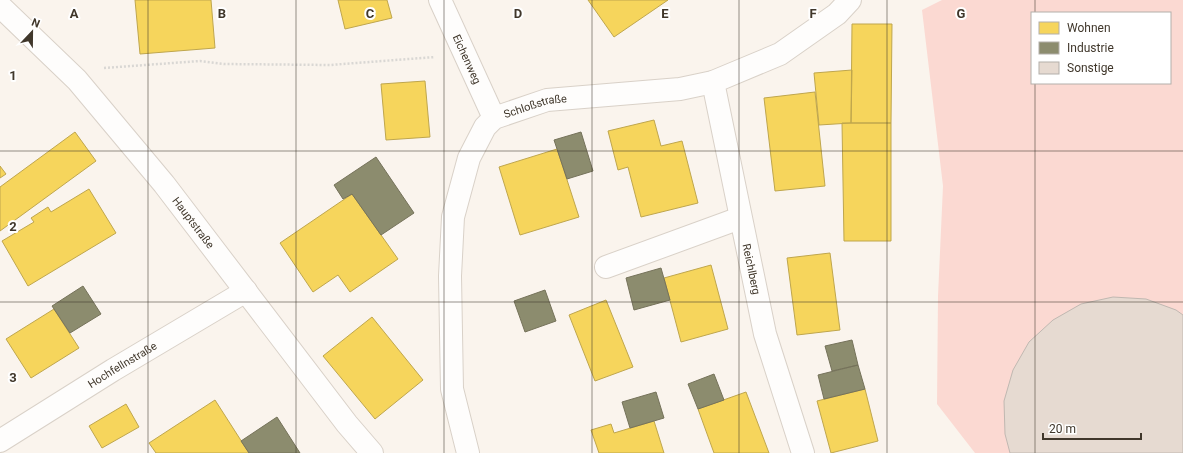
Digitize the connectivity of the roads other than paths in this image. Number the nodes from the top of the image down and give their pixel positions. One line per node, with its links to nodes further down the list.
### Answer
1 (440, 0): 5 (street, Eichenweg)
2 (850, 0): 4 (street, Schloßstraße)
3 (1, 9): 8 (street, Hauptstraße)
4 (712, 82): 5 (street, Schloßstraße); 6 (street, Reichlberg)
5 (494, 118): 11 (street, Schloßstraße)
6 (740, 218): 7 (street); 12 (street, Reichlberg)
7 (606, 267)
8 (246, 291): 9 (street, Hochfellnstraße); 10 (street, Hauptstraße)
9 (0, 440)
10 (372, 453)
11 (468, 453)
12 (803, 453)

